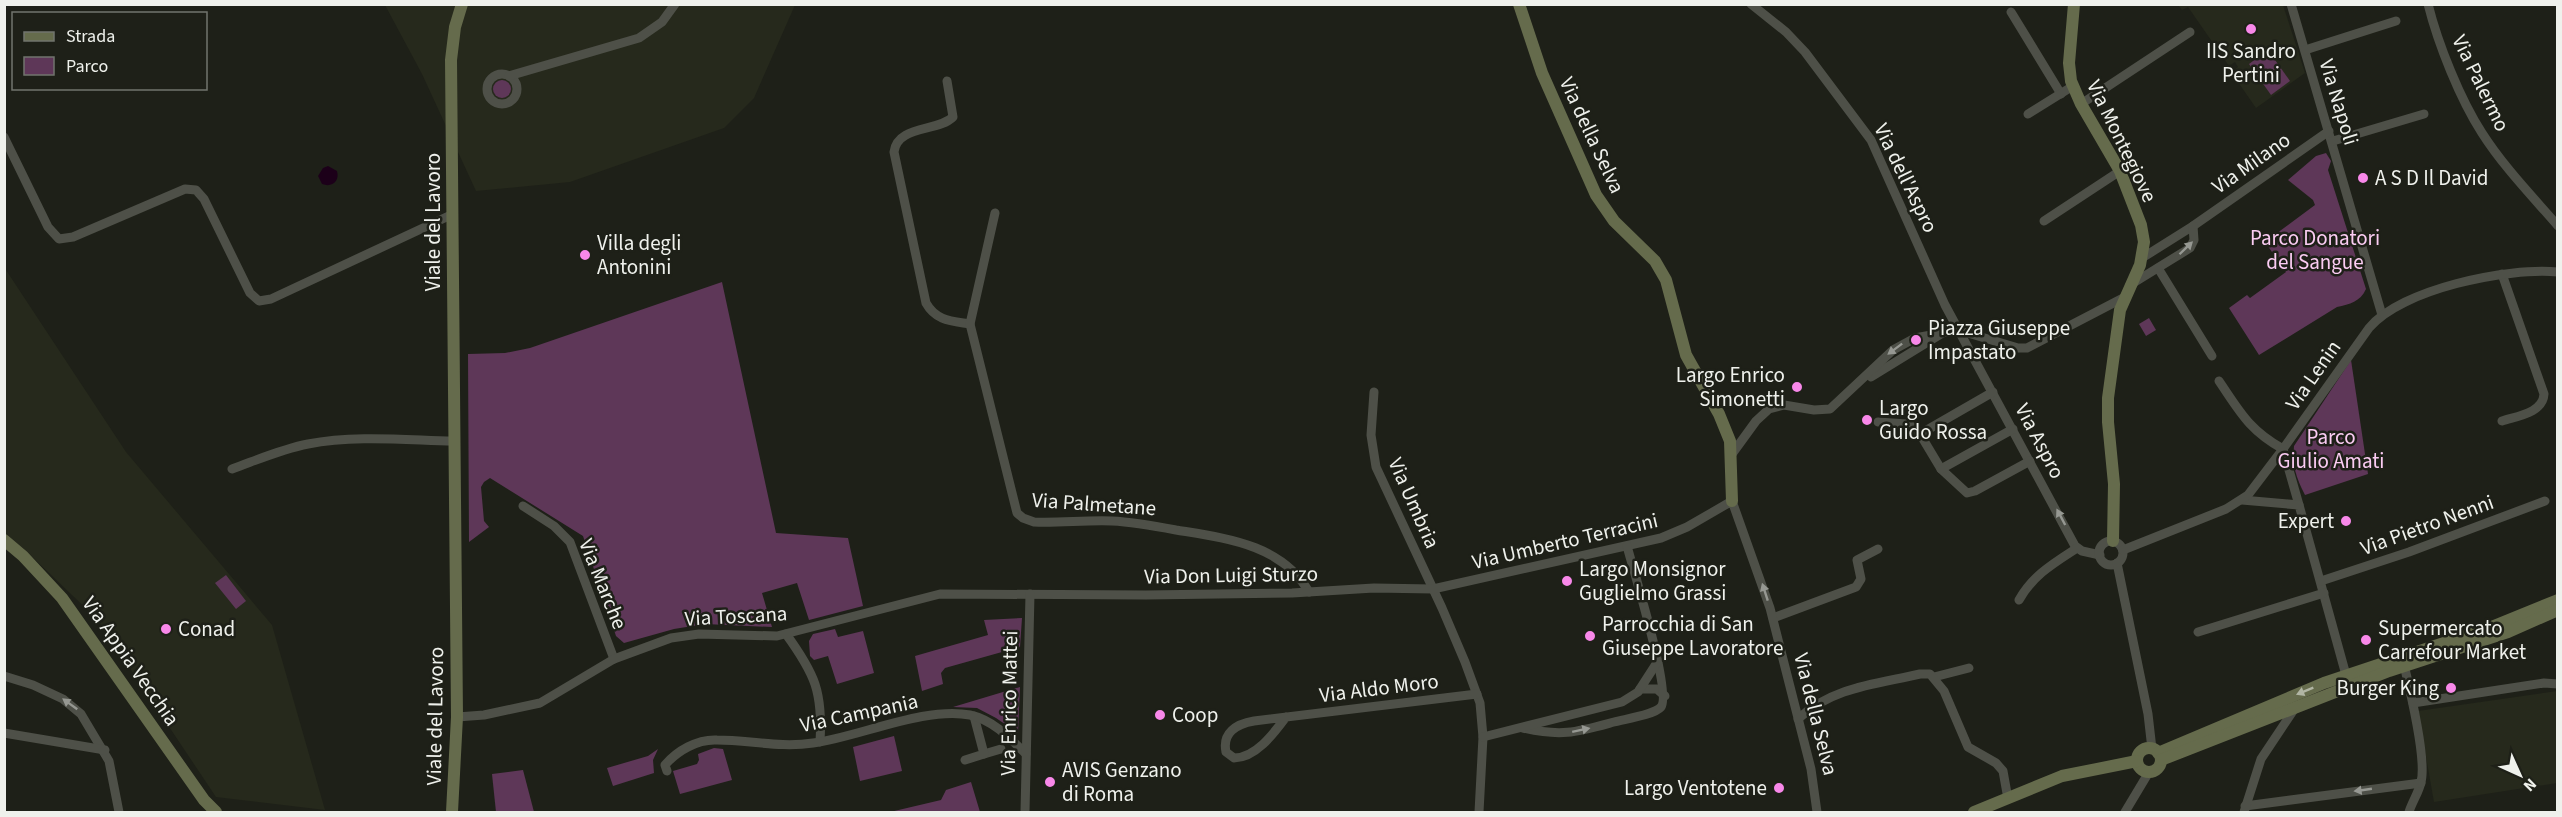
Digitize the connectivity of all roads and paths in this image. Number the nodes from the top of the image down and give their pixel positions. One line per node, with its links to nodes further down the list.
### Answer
1 (462, 4): 23 (street, Viale del Lavoro)
2 (675, 4): 12 (street)
3 (1519, 4): 46 (street, Via della Selva)
4 (1751, 4): 35 (street, Via dell'Aspro)
5 (2074, 4): 14 (street, Via Montegiove)
6 (2291, 4): 11 (street, Via Napoli)
7 (2428, 4): 26 (street, Via Palermo)
8 (2011, 12): 15 (street)
9 (2396, 21): 11 (street)
10 (2190, 32): 16 (street)
11 (2305, 50): 19 (street, Via Napoli)
12 (508, 76)
13 (947, 81): 34 (street)
14 (2073, 86): 15 (street); 16 (street, Via Montegiove)
15 (2061, 94): 17 (street)
16 (2081, 104): 21 (street, Via Montegiove)
17 (2028, 114)
18 (2424, 114): 19 (street, Via Milano)
19 (2331, 136): 25 (street, Via Milano); 33 (street, Via Napoli)
20 (4, 137): 23 (street)
21 (2120, 171): 24 (street); 27 (street, Via Montegiove)
22 (995, 213): 34 (street, Via Palmetane)
23 (453, 214): 44 (street, Viale del Lavoro)
24 (2044, 221)
25 (2193, 226): 27 (street, Via Milano); 28 (street, one-way to 25)
26 (2558, 226)
27 (2142, 258): 31 (street, Via Montegiove)
28 (2158, 268): 31 (street); 36 (street)
29 (2558, 272): 30 (street, Via Lenin)
30 (2502, 273): 33 (street, Via Lenin); 40 (street)
31 (2130, 285): 32 (street, Via Montegiove)
32 (2125, 297): 35 (street); 56 (street, Via Montegiove)
33 (2382, 315): 45 (street, Via Lenin)
34 (970, 324): 65 (street, Via Palmetane)
35 (1958, 330): 39 (street, Via Aspro); 46 (street)
36 (2212, 356)
37 (2220, 381): 45 (street)
38 (1374, 392): 64 (street, Via Umbria)
39 (1992, 392): 42 (street, Via Aspro); 43 (street)
40 (2502, 421)
41 (1878, 422): 43 (street)
42 (2013, 429): 47 (street, Via Aspro); 49 (street)
43 (1920, 434): 49 (street)
44 (453, 441): 48 (street); 88 (street, Viale del Lavoro)
45 (2283, 449): 50 (street, Via Lenin); 53 (street)
46 (1732, 454): 51 (street, Via della Selva)
47 (2030, 461): 49 (street); 58 (street, Via Aspro, one-way to 47)
48 (232, 469)
49 (1941, 469)
50 (2242, 500): 53 (street); 60 (street, Via Lenin)
51 (1732, 501): 57 (street, Via Umberto Terracini); 71 (street, Via della Selva, one-way to 51)
52 (2545, 501): 63 (street, Via Pietro Nenni)
53 (2299, 505): 63 (street)
54 (523, 506): 74 (street, Via Marche)
55 (4, 540): 107 (street, Via Appia Vecchia)
56 (2113, 541): 60 (street); 61 (street)
57 (1627, 546): 64 (street, Via Umberto Terracini); 75 (street)
58 (2077, 548): 61 (street); 68 (street)
59 (1878, 549): 71 (street)
60 (2123, 550): 62 (street)
61 (2100, 555): 62 (street)
62 (2116, 563): 99 (street)
63 (2321, 580): 66 (street)
64 (1433, 589): 65 (street, Via Don Luigi Sturzo); 83 (street, Via Umbria)
65 (1309, 592): 67 (street, Via Don Luigi Sturzo)
66 (2324, 593): 72 (street); 78 (street)
67 (1030, 594): 73 (street, Via Toscana); 98 (street, Via Enrico Mattei)
68 (2019, 600)
69 (2558, 600): 78 (street)
70 (2558, 610): 76 (street)
71 (1773, 618): 90 (street, Via della Selva)
72 (2198, 632)
73 (786, 634): 74 (street, Via Toscana); 94 (street)
74 (614, 659): 88 (street, Via Toscana)
75 (1658, 661): 82 (street); 84 (street)
76 (2404, 665): 85 (street); 86 (street)
77 (1969, 668): 80 (street)
78 (2346, 675): 99 (street, one-way to 99)
79 (4, 676): 96 (street, one-way to 79)
80 (1935, 677): 90 (street); 104 (street)
81 (2558, 684): 85 (street)
82 (1640, 689): 84 (street); 91 (street)
83 (1477, 694): 89 (street, Via Aldo Moro); 93 (street, Via Umbria)
84 (1665, 696): 91 (street, one-way to 84)
85 (2413, 704): 103 (street)
86 (2297, 706): 99 (street); 105 (street)
87 (975, 716): 94 (street, Via Campania); 97 (street); 98 (street, Via Campania)
88 (457, 717): 108 (street, Viale del Lavoro)
89 (1286, 717): 89 (street, Via Aldo Moro)
90 (1798, 719): 111 (street, Via della Selva)
91 (1523, 728): 93 (street)
92 (4, 733): 96 (street)
93 (1483, 737): 110 (street, Via Umbria)
94 (820, 742): 102 (street, Via Campania)
95 (1001, 749): 97 (street)
96 (105, 750): 106 (street)
97 (984, 754): 100 (street)
98 (1026, 754): 109 (street, Via Enrico Mattei)
99 (2157, 754): 101 (street); 101 (street)
100 (965, 760)
101 (2142, 767): 104 (street); 113 (street); 114 (street)
102 (667, 771)
103 (2421, 783): 105 (street, one-way to 105); 115 (street)
104 (2008, 799): 112 (street)
105 (2245, 809)
106 (119, 813)
107 (216, 813)
108 (452, 813)
109 (1025, 813)
110 (1479, 813)
111 (1817, 813)
112 (1974, 813)
113 (1994, 813)
114 (2126, 813)
115 (2409, 813)

